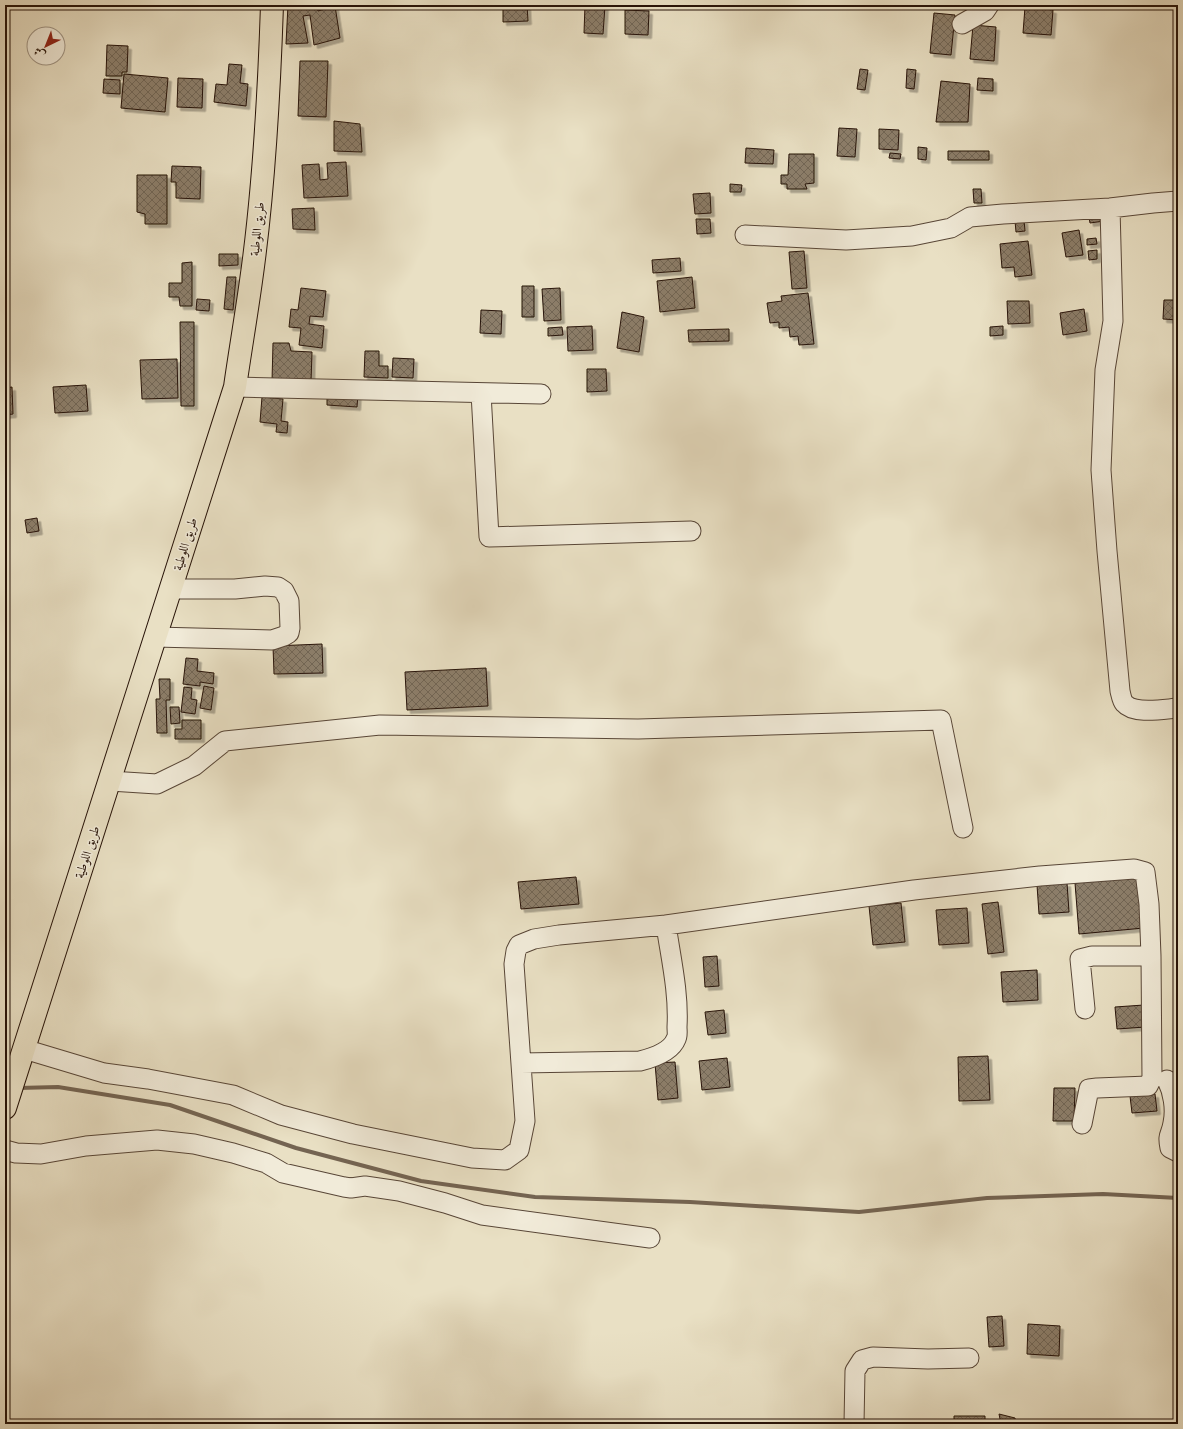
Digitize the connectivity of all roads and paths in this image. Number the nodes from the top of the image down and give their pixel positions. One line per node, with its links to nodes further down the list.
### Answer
1 (272, 5): 7 (main road, طريق اللوطية)
2 (989, 5): 3 (street)
3 (962, 24)
4 (1178, 201): 5 (street)
5 (1110, 208): 6 (street); 13 (street)
6 (745, 235)
7 (235, 387): 8 (street); 11 (main road, طريق اللوطية)
8 (481, 393): 9 (street); 10 (street)
9 (541, 394)
10 (691, 531)
11 (171, 589): 12 (main road, طريق اللوطية); 12 (street)
12 (155, 637): 14 (main road, طريق اللوطية)
13 (1178, 708)
14 (110, 781): 15 (street); 19 (main road, طريق اللوطية)
15 (963, 828)
16 (666, 925): 17 (street); 20 (street); 20 (street)
17 (1150, 956): 18 (street); 23 (street)
18 (1085, 1009)
19 (21, 1058): 20 (street); 22 (main road, طريق اللوطية)
20 (520, 1063)
21 (1167, 1080): 25 (street)
22 (5, 1108)
23 (1082, 1124)
24 (5, 1150): 26 (street)
25 (1178, 1152)
26 (650, 1238)
27 (969, 1358): 28 (street)
28 (854, 1424)

